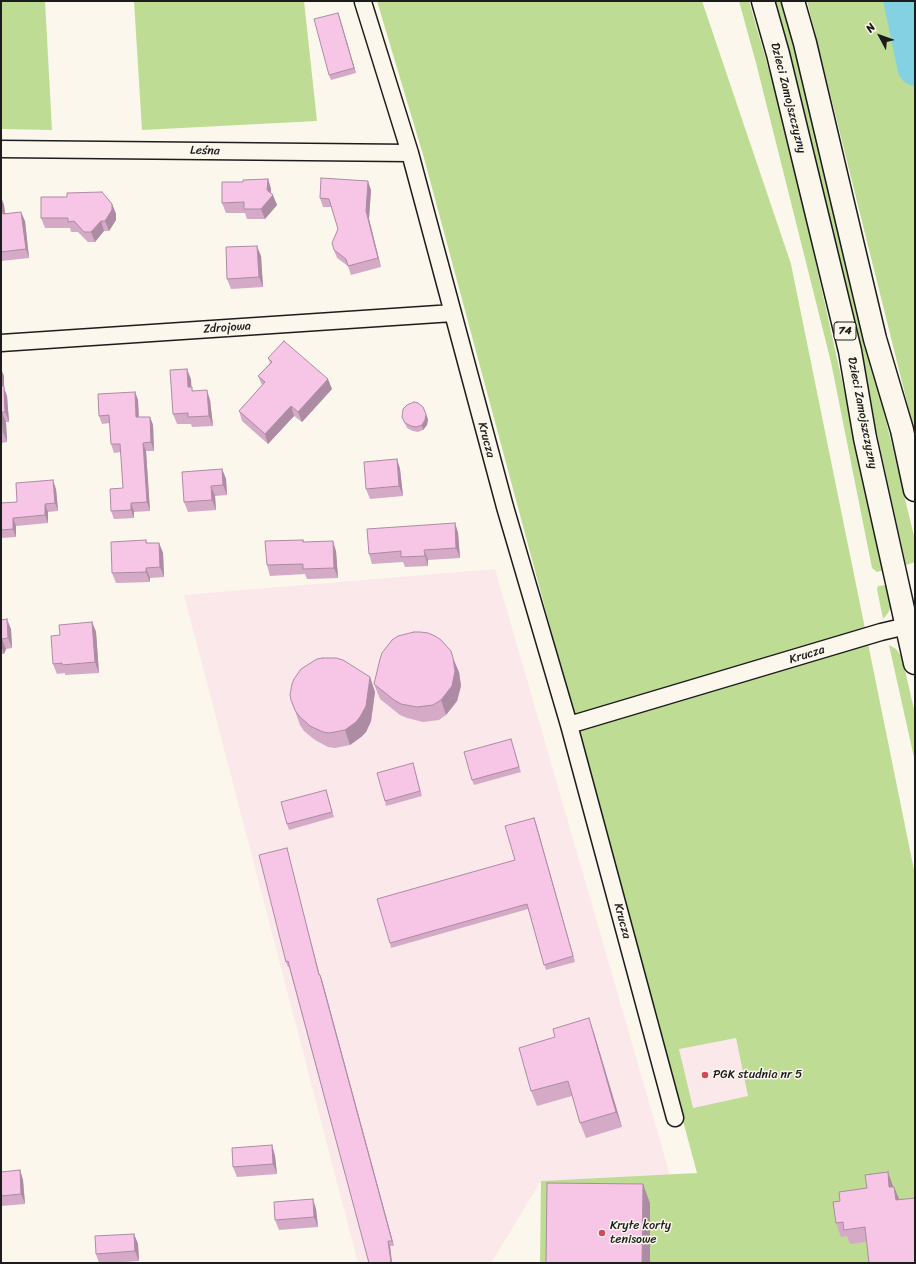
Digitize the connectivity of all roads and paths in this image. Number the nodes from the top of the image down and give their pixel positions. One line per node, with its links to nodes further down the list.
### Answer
1 (763, 1): 9 (main road, Dzieci Zamojszczyzny / 74)
2 (793, 1): 8 (main road, 74)
3 (363, 2): 5 (street, Krucza)
4 (1, 149): 5 (street, Leśna)
5 (410, 153): 6 (street, Krucza)
6 (453, 313): 7 (street, Zdrojowa); 11 (street, Krucza)
7 (1, 343)
8 (915, 490)
9 (911, 624): 10 (main road, Dzieci Zamojszczyzny / 74); 11 (street, Krucza)
10 (915, 664)
11 (569, 725): 12 (street, Krucza)
12 (675, 1118)

